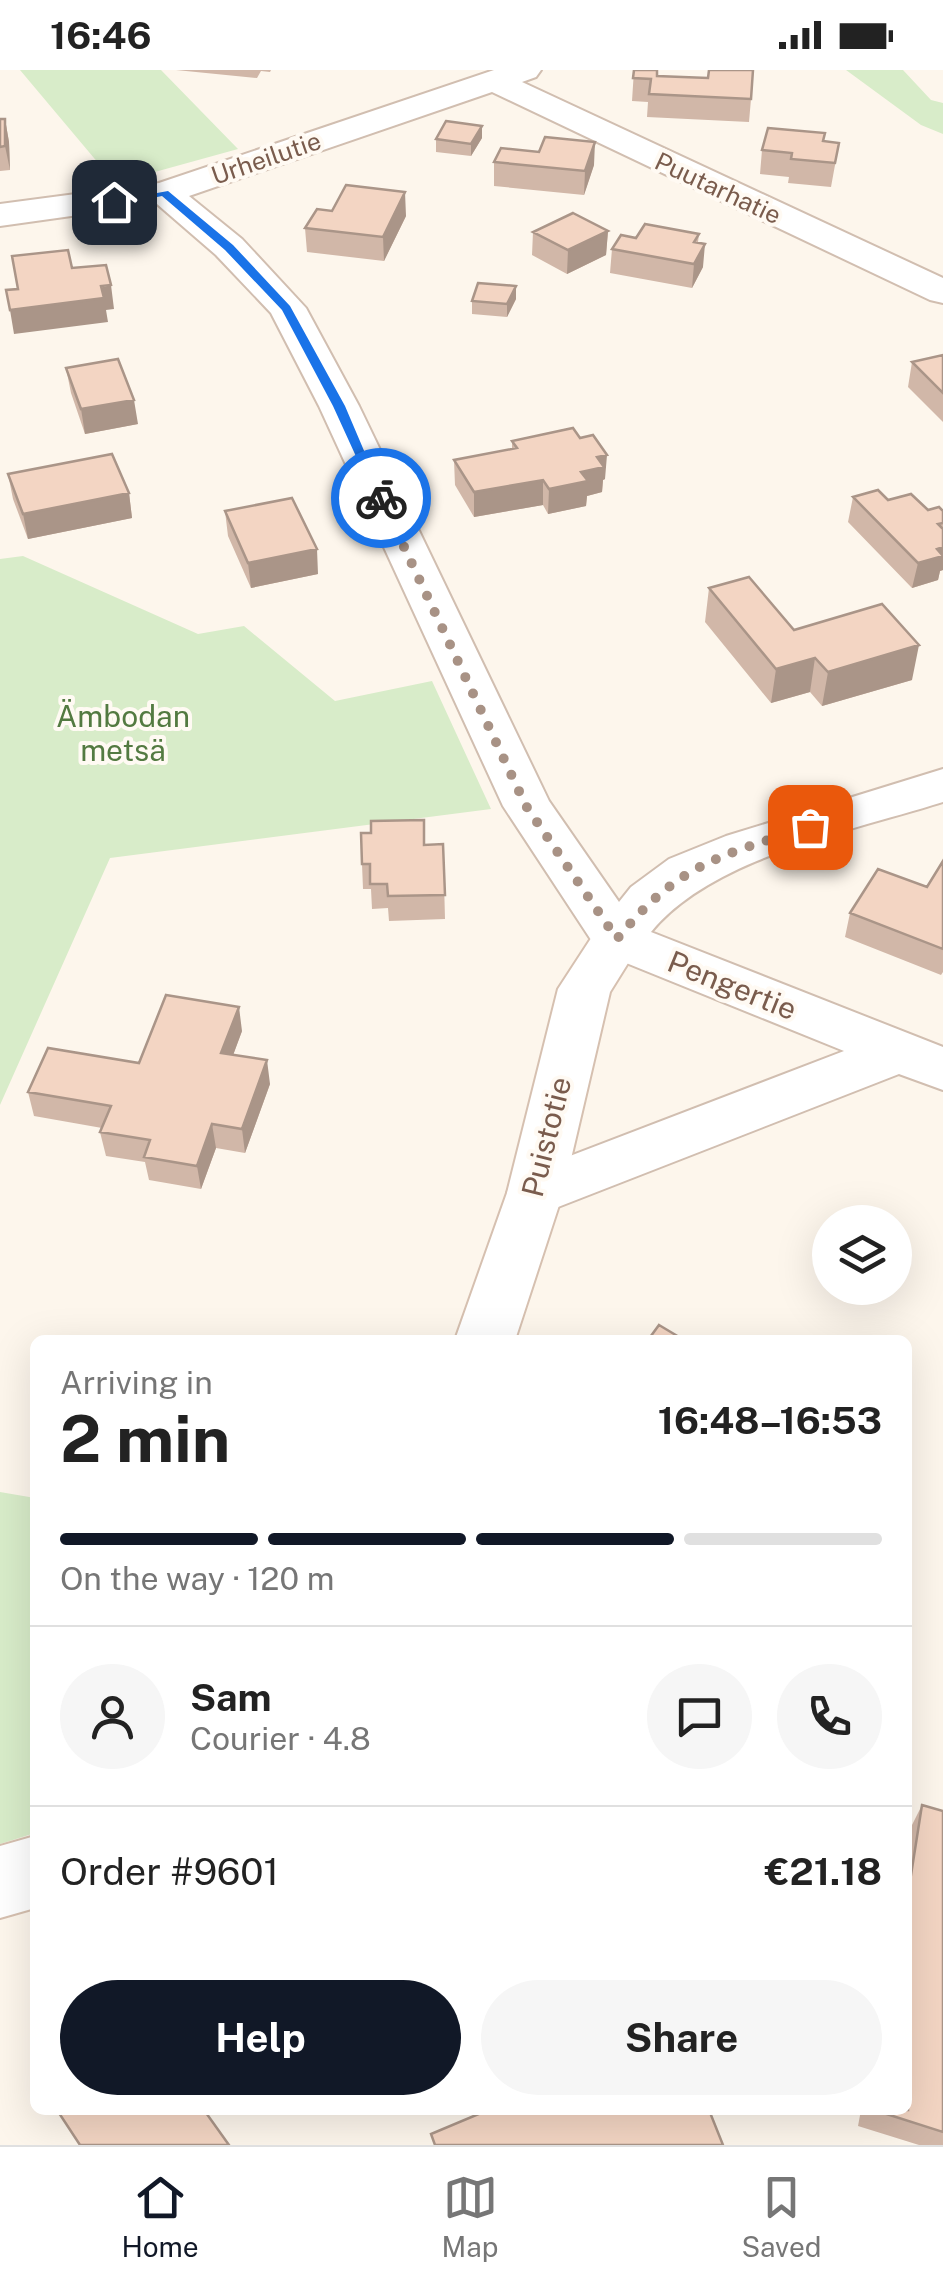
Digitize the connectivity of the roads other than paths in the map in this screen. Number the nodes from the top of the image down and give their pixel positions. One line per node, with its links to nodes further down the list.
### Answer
1 (510, 75): 2 (street, Urheilutie); 4 (street, Puutarhatie)
2 (164, 193): 3 (street, Urheilutie); 6 (street)
3 (0, 215)
4 (943, 292)
5 (943, 785): 6 (street, Puistotie)
6 (617, 939): 7 (street, Pengertie); 8 (street, Puistotie)
7 (919, 1061): 8 (street)
8 (534, 1193): 9 (street, Puistotie)
9 (487, 1335)
10 (30, 1873): 11 (street)
11 (0, 1882)

